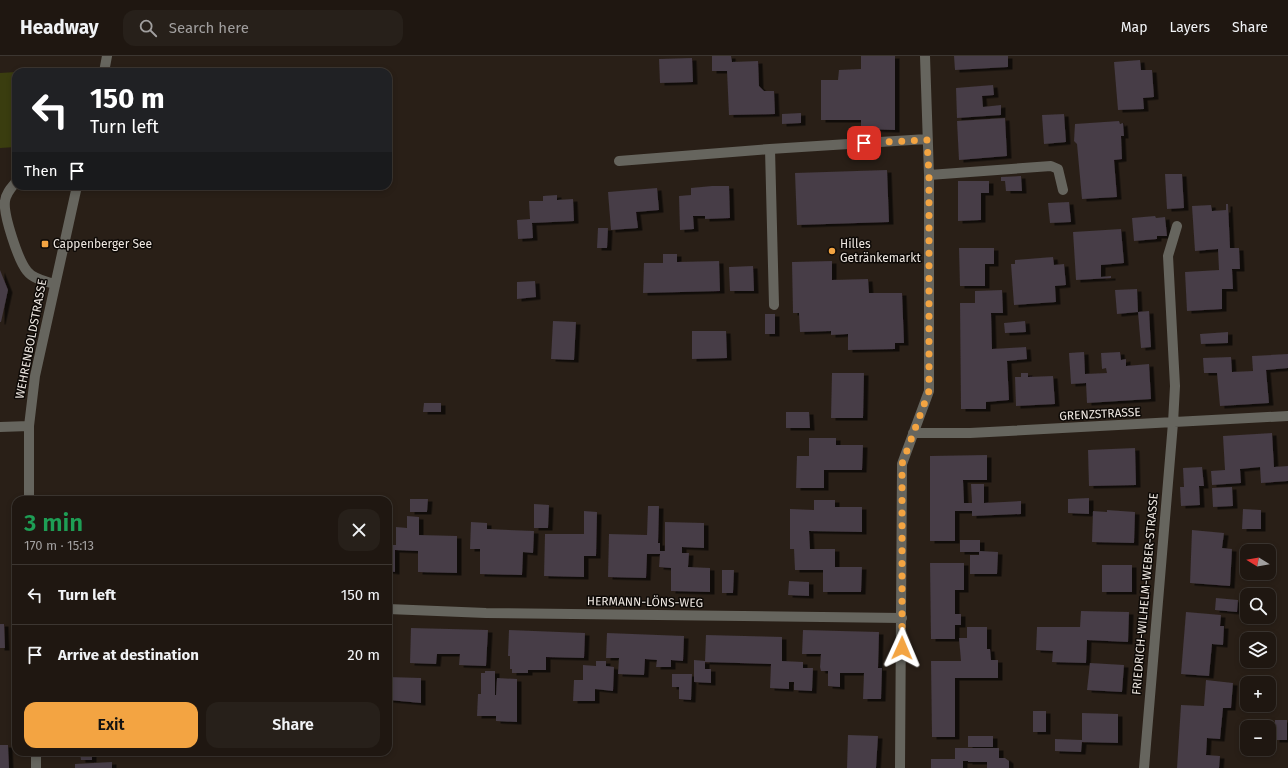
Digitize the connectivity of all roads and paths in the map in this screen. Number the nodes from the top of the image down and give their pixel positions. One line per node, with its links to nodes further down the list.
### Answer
1 (108, 56): 3 (street)
2 (925, 56): 4 (street)
3 (105, 68)
4 (927, 140): 5 (street); 7 (street)
5 (770, 149): 6 (street); 13 (street)
6 (619, 161)
7 (929, 175): 10 (street); 18 (street)
8 (12, 186): 12 (street)
9 (76, 190): 12 (street, WEHRENBOLDSTRASSE)
10 (1063, 190)
11 (1177, 226): 15 (street, FRIEDRICH-WILHELM-WEBER-STRASSE)
12 (54, 284): 16 (street, WEHRENBOLDSTRASSE)
13 (774, 305)
14 (1288, 416): 15 (street, GRENZSTRASSE)
15 (1173, 423): 18 (street, GRENZSTRASSE); 25 (street, FRIEDRICH-WILHELM-WEBER-STRASSE)
16 (28, 426): 17 (street); 19 (street, WEHRENBOLDSTRASSE)
17 (0, 427)
18 (913, 433): 21 (street)
19 (29, 496)
20 (392, 609): 21 (street, HERMANN-LÖNS-WEG)
21 (902, 618): 24 (street)
22 (36, 756): 23 (street)
23 (36, 768)
24 (900, 768)
25 (1144, 768)

